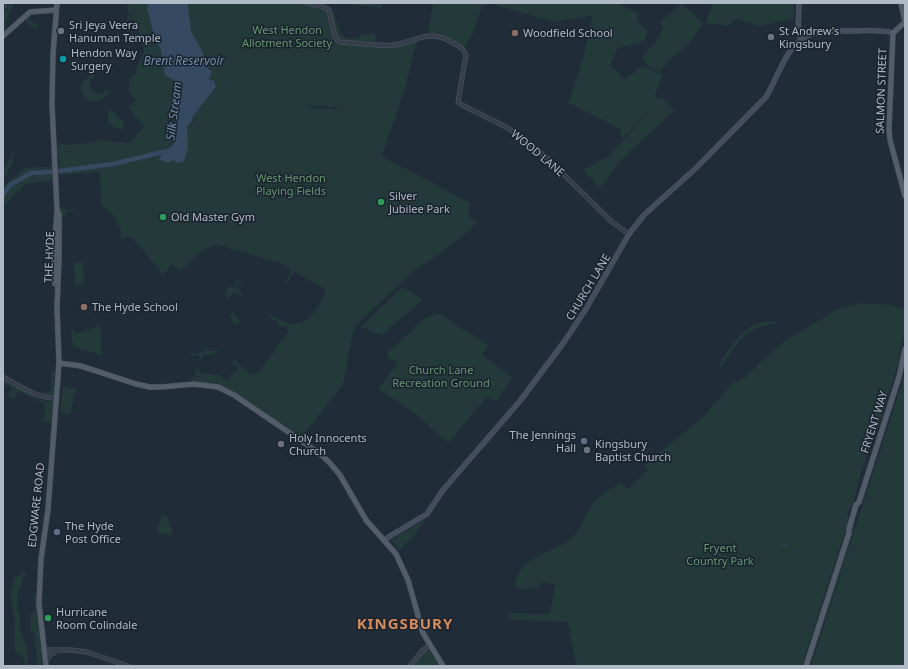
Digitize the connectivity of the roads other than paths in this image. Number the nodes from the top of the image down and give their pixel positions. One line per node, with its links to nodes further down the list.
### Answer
1 (57, 3): 5 (main road, THE HYDE)
2 (306, 3): 13 (street, WOOD LANE)
3 (799, 3): 11 (main road)
4 (901, 3): 6 (main road)
5 (56, 10): 10 (main road); 15 (main road, THE HYDE)
6 (904, 12): 7 (main road)
7 (905, 21): 9 (main road, SALMON STREET)
8 (905, 27): 9 (main road, SALMON STREET)
9 (892, 33): 11 (main road); 12 (main road, SALMON STREET)
10 (4, 35)
11 (801, 38): 13 (main road, CHURCH LANE)
12 (905, 196)
13 (629, 234): 18 (main road, CHURCH LANE)
14 (905, 349): 26 (main road, FRYENT WAY)
15 (59, 363): 17 (main road, EDGWARE ROAD); 18 (main road)
16 (3, 377): 17 (street)
17 (56, 398): 20 (main road, EDGWARE ROAD)
18 (385, 540): 19 (main road)
19 (430, 645): 24 (street); 25 (main road)
20 (44, 650): 21 (street); 22 (main road)
21 (57, 651): 22 (street); 23 (street)
22 (46, 665)
23 (128, 666)
24 (410, 666)
25 (443, 666)
26 (806, 666)

